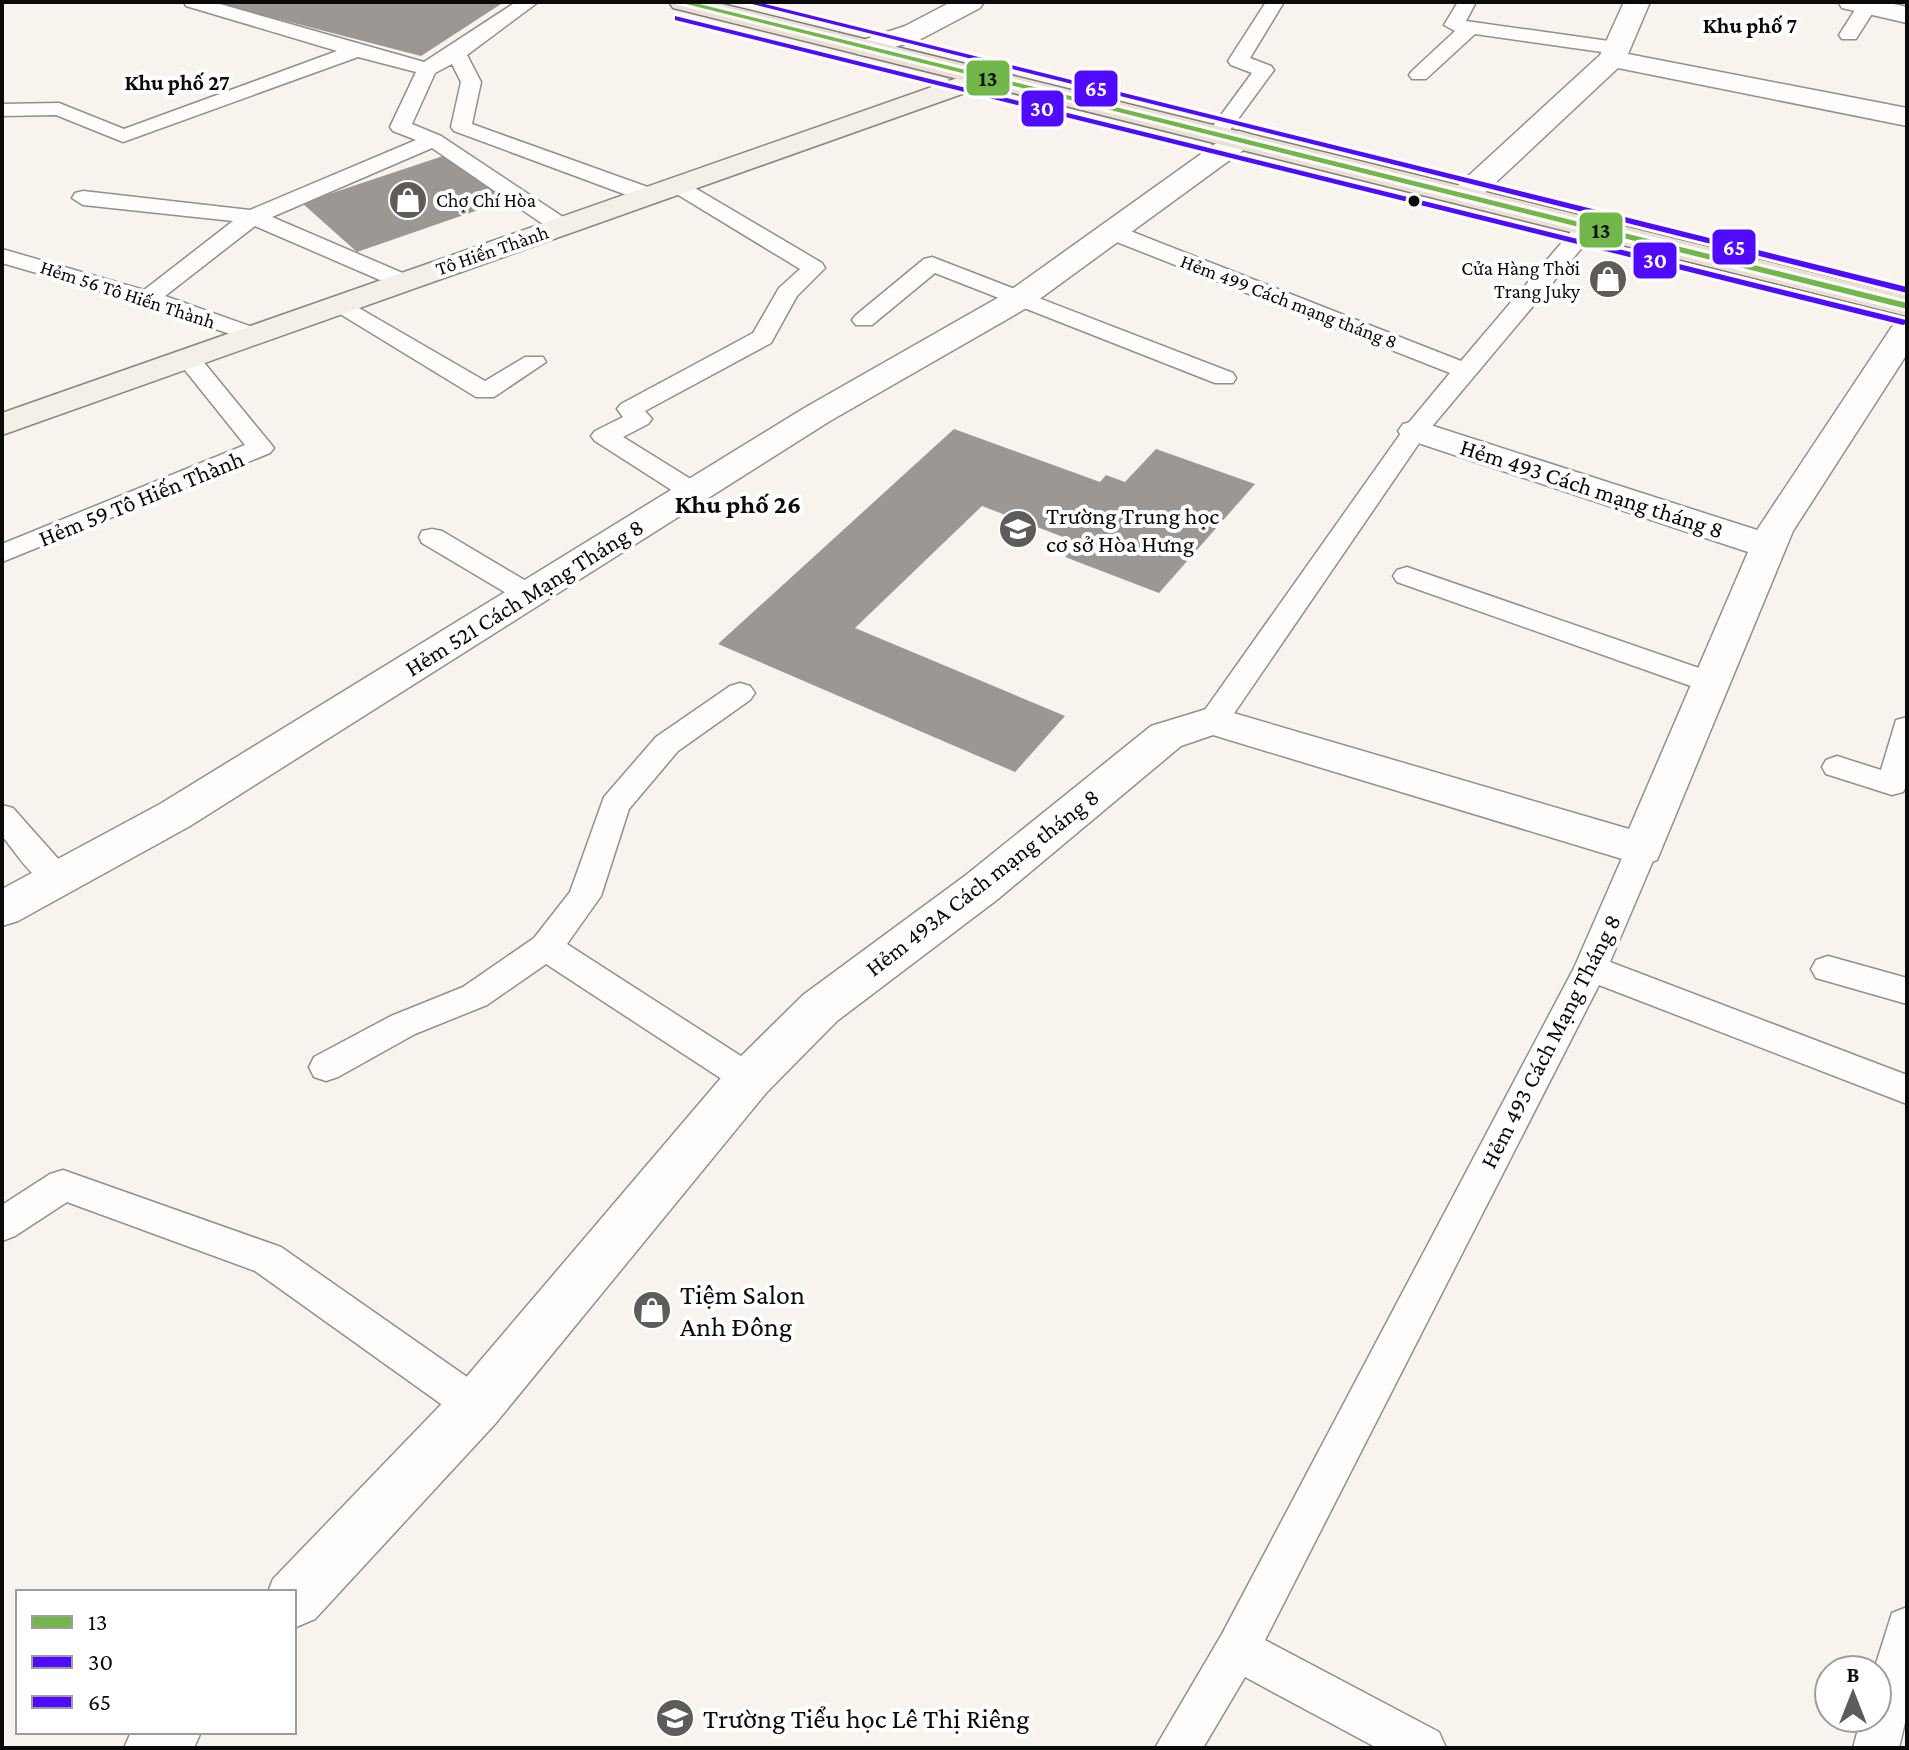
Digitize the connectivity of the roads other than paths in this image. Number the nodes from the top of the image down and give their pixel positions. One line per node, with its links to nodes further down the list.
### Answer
1 (193, 2): 13 (lane)
2 (529, 2): 14 (lane)
3 (682, 2): 12 (main road)
4 (971, 2): 12 (street)
5 (1275, 2): 21 (lane)
6 (1467, 2): 10 (lane)
7 (1637, 2): 15 (street)
8 (1859, 4): 9 (street); 11 (lane)
9 (1907, 15)
10 (1471, 27): 15 (lane); 17 (lane)
11 (1849, 35)
12 (867, 48): 18 (main road)
13 (357, 51): 16 (lane); 19 (lane)
14 (456, 53): 16 (lane); 24 (lane)
15 (1614, 53): 20 (street); 25 (street)
16 (427, 69): 22 (lane)
17 (1419, 75)
18 (983, 77): 21 (main road); 23 (main road, Tô Hiến Thành)
19 (2, 110)
20 (1907, 117)
21 (1228, 137): 25 (main road); 30 (street, Hẻm 521 Cách Mạng Tháng 8)
22 (434, 140): 27 (lane); 28 (lane)
23 (678, 185): 24 (main road, Tô Hiến Thành); 46 (lane)
24 (648, 195): 28 (main road, Tô Hiến Thành)
25 (1465, 195): 29 (main road)
26 (83, 198): 27 (lane)
27 (253, 217): 32 (lane); 33 (lane)
28 (561, 226): 32 (main road, Tô Hiến Thành)
29 (1588, 226): 36 (main road); 42 (lane)
30 (1112, 232): 34 (street, Hẻm 521 Cách Mạng Tháng 8); 42 (lane, Hẻm 499 Cách mạng tháng 8)
31 (2, 256): 33 (lane, Hẻm 56 Tô Hiến Thành)
32 (404, 282): 35 (main road, Tô Hiến Thành)
33 (148, 298): 39 (lane, Hẻm 56 Tô Hiến Thành)
34 (1019, 299): 37 (lane); 43 (lane); 46 (street, Hẻm 521 Cách Mạng Tháng 8)
35 (340, 304): 39 (main road, Tô Hiến Thành); 41 (lane)
36 (1907, 306)
37 (864, 320)
38 (1907, 329): 48 (street, Hẻm 493 Cách Mạng Tháng 8)
39 (253, 335): 40 (main road, Tô Hiến Thành)
40 (188, 359): 44 (main road, Tô Hiến Thành); 49 (lane, Hẻm 59 Tô Hiến Thành)
41 (534, 362)
42 (1466, 371): 45 (lane)
43 (1224, 378)
44 (2, 425)
45 (1415, 431): 48 (street, Hẻm 493 Cách mạng tháng 8); 54 (lane)
46 (693, 492): 51 (street, Hẻm 521 Cách Mạng Tháng 8)
47 (432, 537): 51 (lane)
48 (1769, 546): 52 (street, Hẻm 493 Cách Mạng Tháng 8)
49 (2, 554)
50 (1407, 576): 52 (lane)
51 (528, 594): 59 (street, Hẻm 521 Cách Mạng Tháng 8)
52 (1712, 683): 58 (street, Hẻm 493 Cách Mạng Tháng 8)
53 (740, 693): 61 (lane)
54 (1213, 721): 58 (street); 66 (street, Hẻm 493A Cách mạng tháng 8)
55 (1907, 727): 56 (lane)
56 (1837, 767)
57 (2, 816): 59 (lane)
58 (1642, 849): 62 (lane, Hẻm 493 Cách Mạng Tháng 8)
59 (58, 879): 60 (street, Hẻm 521 Cách Mạng Tháng 8)
60 (2, 909)
61 (546, 947): 65 (lane); 66 (lane)
62 (1591, 968): 67 (lane); 72 (lane, Hẻm 493 Cách Mạng Tháng 8)
63 (1828, 969): 64 (lane)
64 (1907, 991)
65 (326, 1067)
66 (749, 1079): 69 (street, Hẻm 493A Cách mạng tháng 8)
67 (1907, 1090)
68 (2, 1225): 69 (lane)
69 (476, 1406): 70 (street, Hẻm 493A Cách mạng tháng 8)
70 (296, 1597)
71 (1907, 1628): 75 (lane)
72 (1237, 1649): 73 (lane, Hẻm 493 Cách Mạng Tháng 8); 74 (lane)
73 (1178, 1748)
74 (1423, 1748)
75 (1876, 1748)

